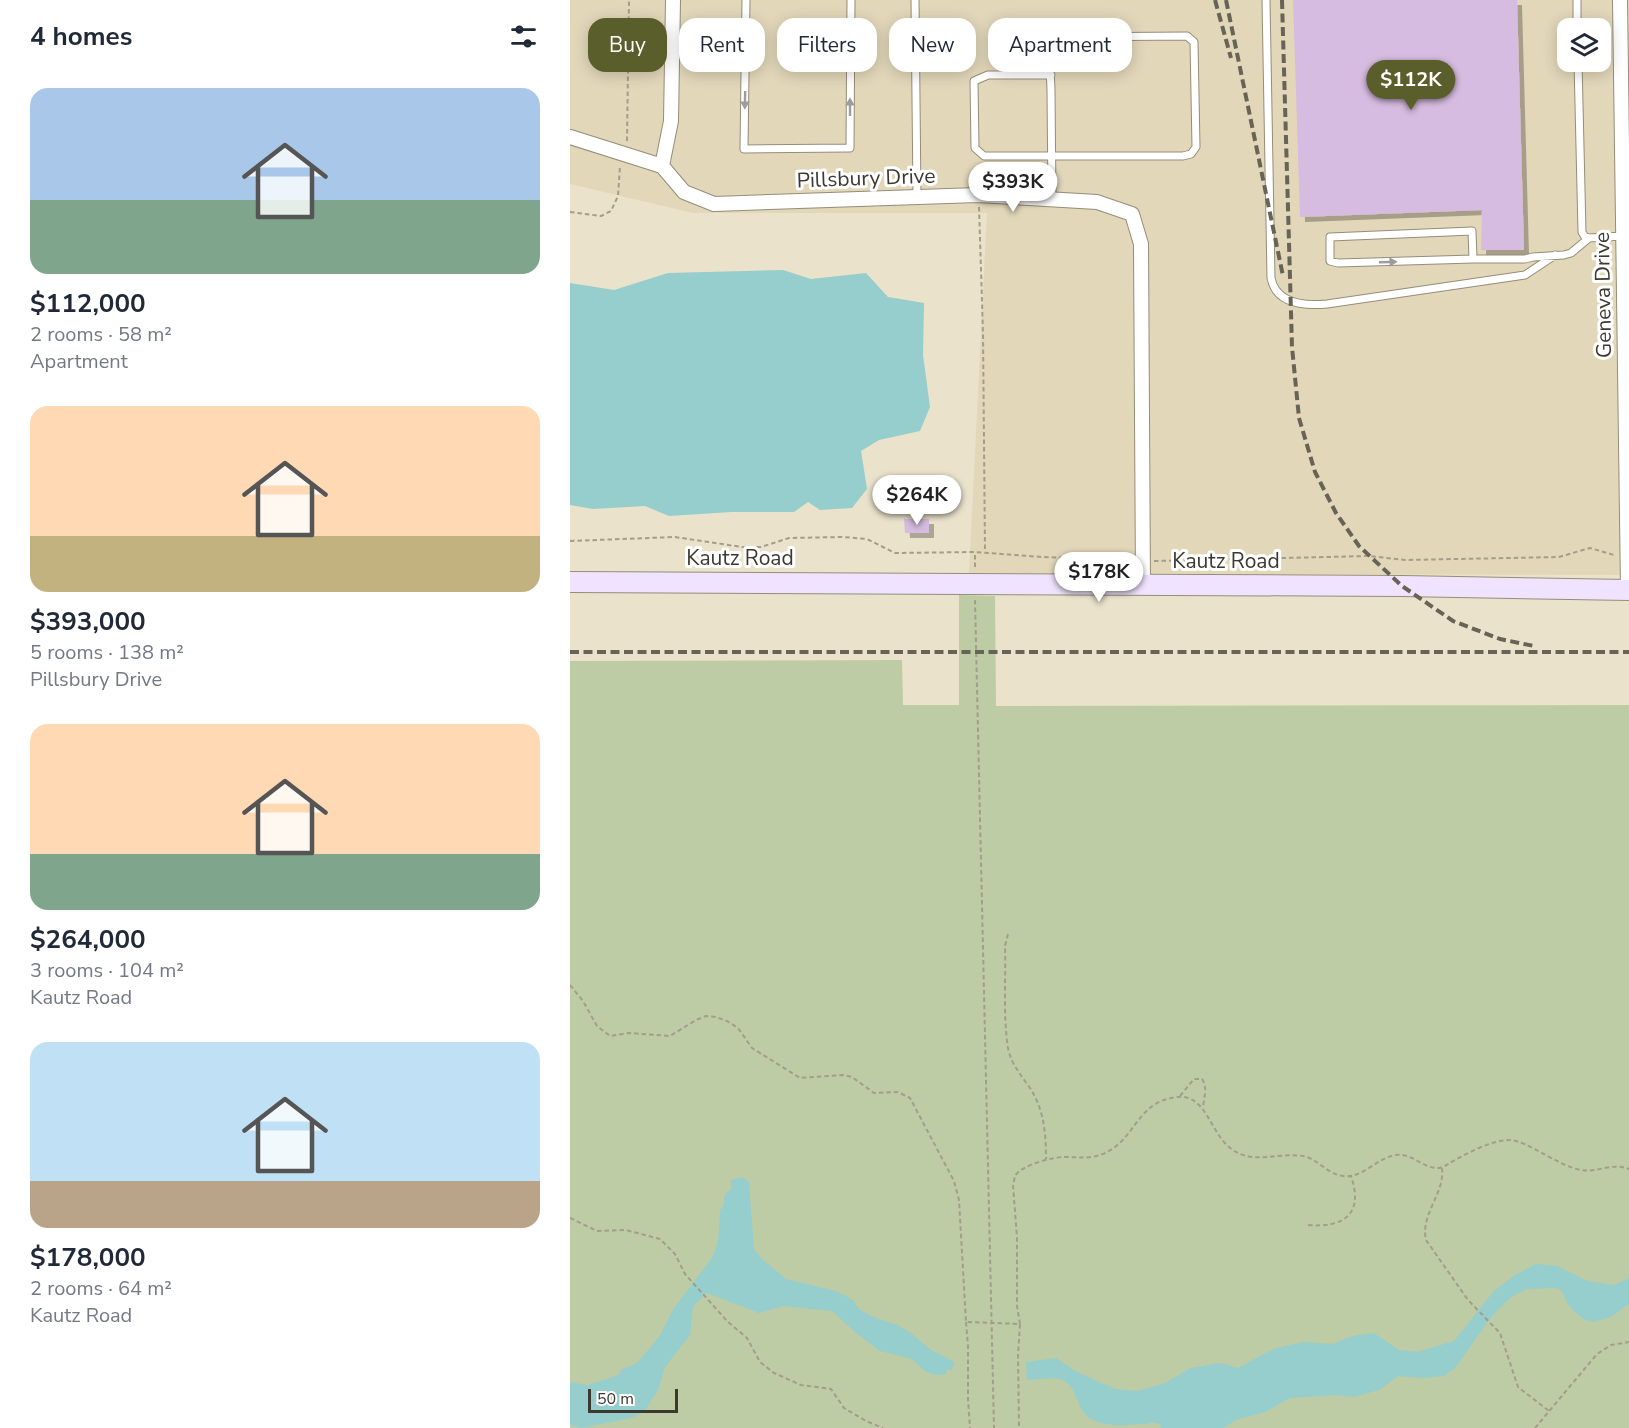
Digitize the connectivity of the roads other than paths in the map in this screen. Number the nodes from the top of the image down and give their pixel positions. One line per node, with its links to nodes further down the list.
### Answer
1 (673, 0): 13 (street)
2 (746, 0): 3 (lane, one-way to 3)
3 (851, 0)
4 (915, 0): 14 (lane)
5 (1266, 0): 18 (lane)
6 (1577, 0): 8 (lane)
7 (1620, 0): 16 (street, Geneva Drive)
8 (1577, 18)
9 (1578, 72): 17 (lane)
10 (1051, 75): 12 (lane); 12 (lane); 12 (lane)
11 (570, 136): 13 (street)
12 (1051, 156): 15 (lane)
13 (662, 166): 14 (street, Pillsbury Drive)
14 (917, 197): 15 (street, Pillsbury Drive)
15 (1052, 199): 22 (street, Pillsbury Drive)
16 (1623, 236): 17 (lane); 20 (street, Geneva Drive)
17 (1589, 238): 18 (lane)
18 (1555, 255): 19 (lane)
19 (1473, 259): 19 (lane, one-way to 19)
20 (1628, 560): 23 (street, Geneva Drive)
21 (570, 582): 22 (street, Kautz Road)
22 (1143, 585): 23 (street, Kautz Road)
23 (1629, 590)

